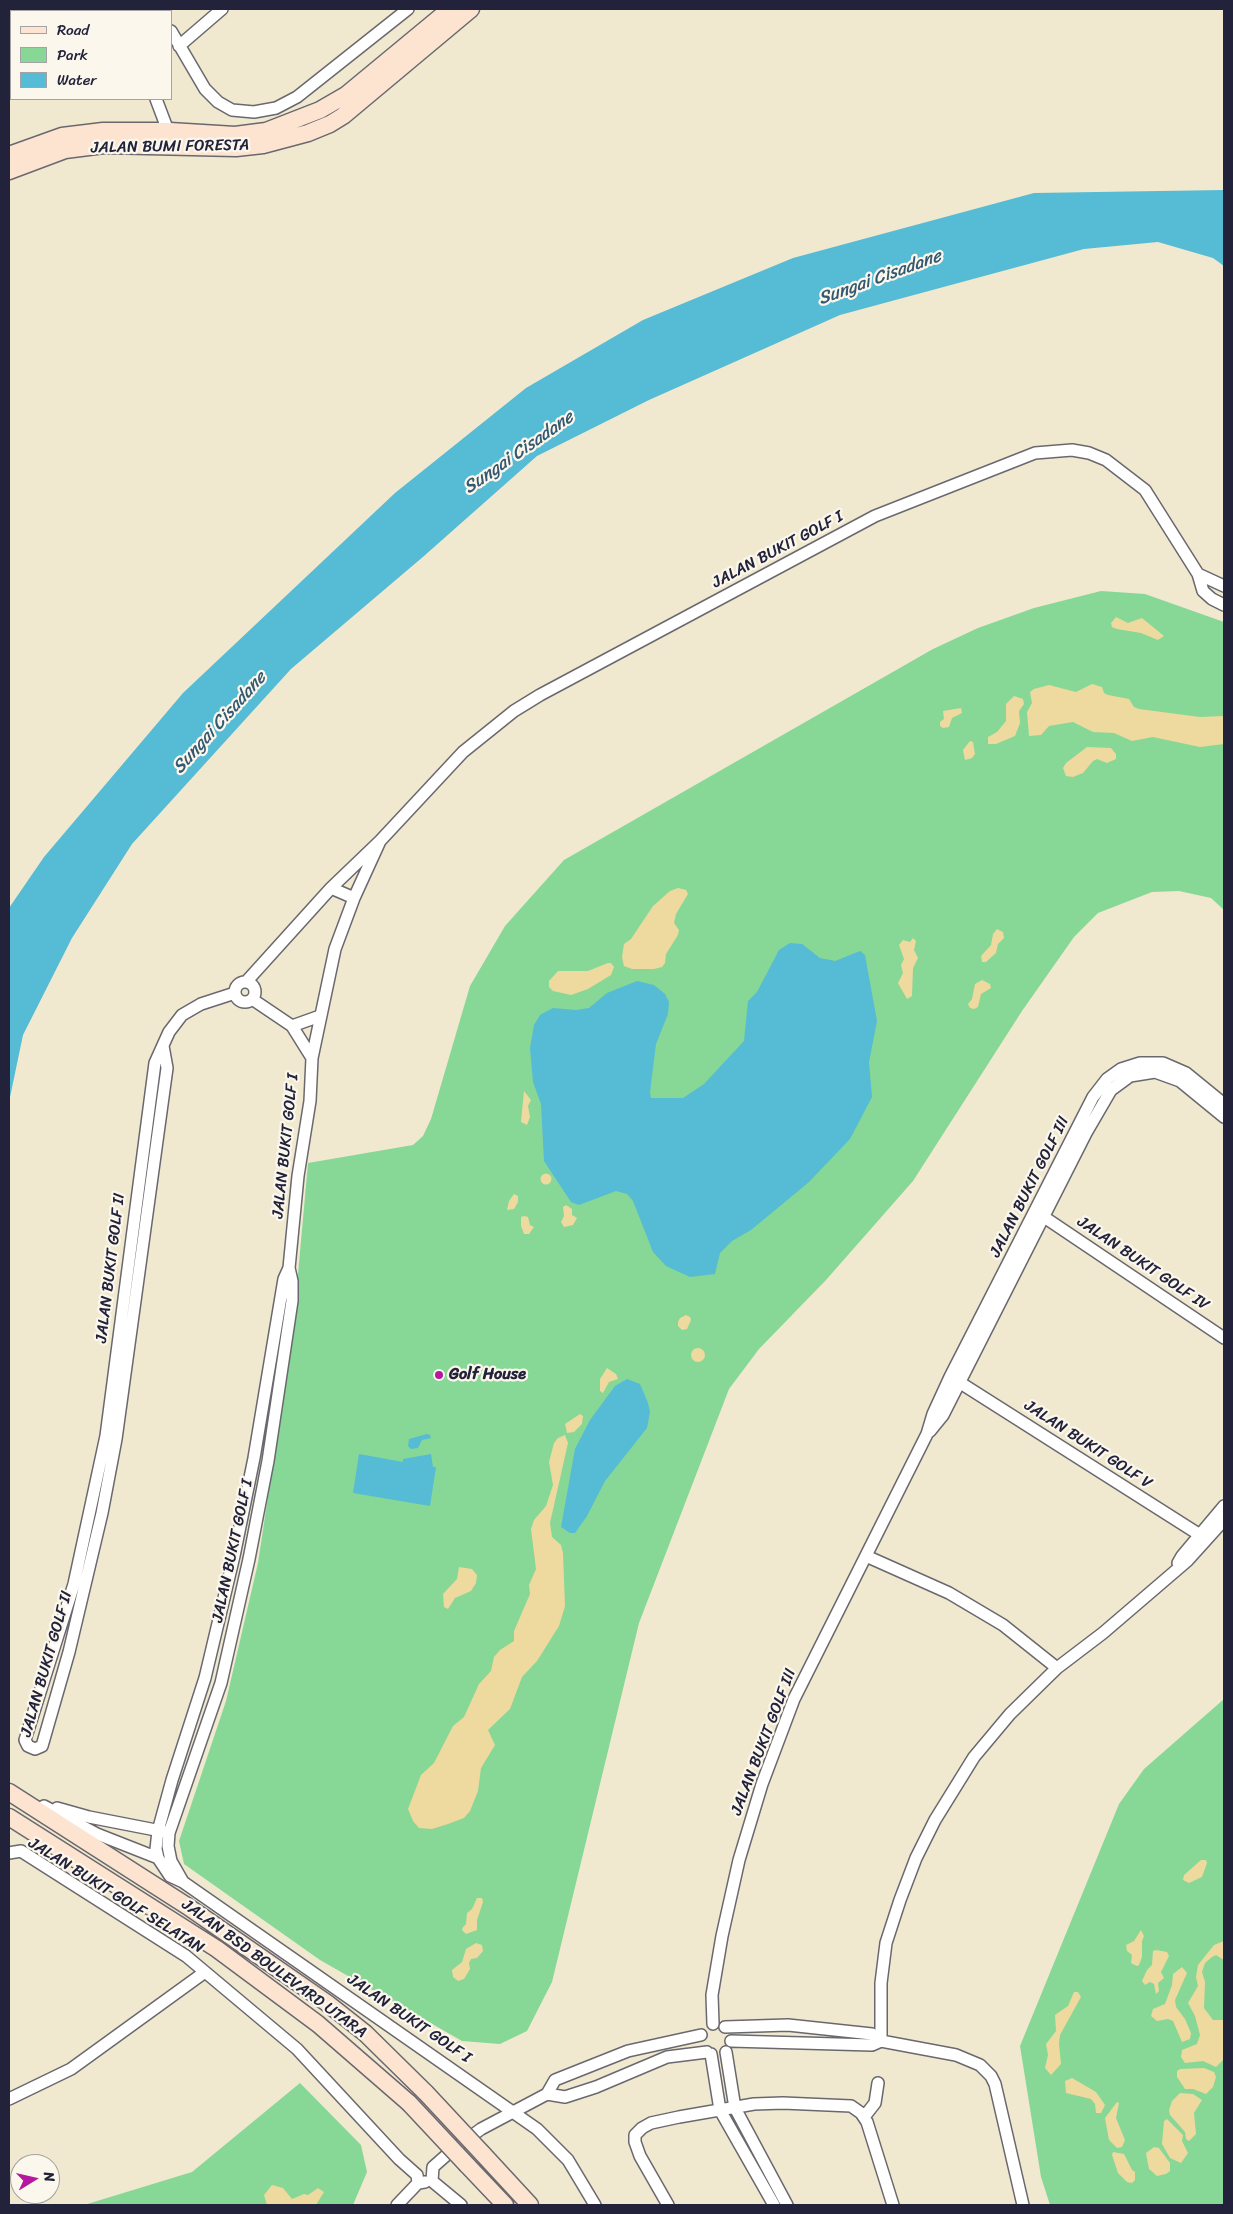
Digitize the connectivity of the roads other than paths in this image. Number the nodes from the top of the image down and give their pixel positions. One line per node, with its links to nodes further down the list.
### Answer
1 (222, 9): 6 (street)
2 (408, 9): 6 (street)
3 (450, 9): 8 (main road, JALAN BUMI FORESTA)
4 (471, 9): 8 (main road, JALAN BUMI FORESTA)
5 (172, 33): 6 (street)
6 (180, 46)
7 (156, 100): 8 (street)
8 (170, 138): 9 (main road, JALAN BUMI FORESTA)
9 (30, 154): 10 (main road, JALAN BUMI FORESTA); 11 (main road, JALAN BUMI FORESTA)
10 (9, 155)
11 (9, 171)
12 (1198, 574): 13 (street); 14 (street, JALAN BUKIT GOLF I); 15 (street, JALAN BUKIT GOLF I)
13 (1224, 586)
14 (1224, 605)
15 (380, 841): 16 (street, JALAN BUKIT GOLF I); 17 (street, JALAN BUKIT GOLF I)
16 (331, 888): 17 (street); 18 (street, JALAN BUKIT GOLF I)
17 (354, 898): 21 (street, JALAN BUKIT GOLF I)
18 (246, 982): 19 (street); 20 (street)
19 (235, 993): 20 (street); 23 (street, JALAN BUKIT GOLF II)
20 (252, 1000): 22 (street, JALAN BUKIT GOLF I)
21 (320, 1016): 22 (street); 24 (street, JALAN BUKIT GOLF I)
22 (292, 1026): 24 (street, JALAN BUKIT GOLF I)
23 (163, 1046): 23 (street, JALAN BUKIT GOLF II)
24 (312, 1058): 40 (street, JALAN BUKIT GOLF I)
25 (1224, 1104): 30 (street, JALAN BUKIT GOLF III)
26 (1224, 1117): 27 (street, JALAN BUKIT GOLF III)
27 (1044, 1217): 28 (street, JALAN BUKIT GOLF IV); 29 (street, JALAN BUKIT GOLF III)
28 (1224, 1338)
29 (960, 1382): 30 (street, JALAN BUKIT GOLF III); 33 (street, JALAN BUKIT GOLF V)
30 (927, 1434): 34 (street, JALAN BUKIT GOLF III)
31 (1224, 1506): 33 (street)
32 (1224, 1520): 35 (street)
33 (1200, 1535): 35 (street)
34 (866, 1556): 36 (street); 45 (street, JALAN BUKIT GOLF III)
35 (1174, 1572): 36 (street)
36 (1057, 1668): 48 (street)
37 (9, 1790): 38 (street); 63 (main road, JALAN BSD BOULEVARD UTARA, bridge)
38 (46, 1807): 40 (street); 42 (street)
39 (9, 1817): 62 (main road, JALAN BSD BOULEVARD UTARA, bridge)
40 (164, 1832): 42 (street, JALAN BUKIT GOLF I); 43 (street, JALAN BUKIT GOLF I)
41 (9, 1853): 44 (street, JALAN BUKIT GOLF SELATAN)
42 (158, 1858): 43 (street, JALAN BUKIT GOLF I)
43 (184, 1882): 56 (street, JALAN BUKIT GOLF I)
44 (205, 1972): 53 (street, JALAN BUKIT GOLF SELATAN); 59 (street, JALAN BUKIT GOLF SELATAN)
45 (713, 2024): 46 (street); 47 (street)
46 (725, 2027): 48 (street); 49 (street)
47 (701, 2035): 50 (street); 52 (street)
48 (881, 2041): 49 (street); 69 (street)
49 (729, 2046): 50 (street); 54 (street)
50 (709, 2053): 52 (street); 55 (street)
51 (878, 2083): 57 (street)
52 (547, 2094): 56 (street)
53 (9, 2099)
54 (735, 2108): 55 (street); 57 (street); 67 (street)
55 (720, 2110): 65 (street); 66 (street)
56 (513, 2112): 58 (street); 64 (street, JALAN BUKIT GOLF I)
57 (864, 2117): 68 (street)
58 (432, 2177): 59 (street); 61 (street)
59 (418, 2179): 60 (street)
60 (397, 2205)
61 (461, 2205)
62 (505, 2205)
63 (530, 2205)
64 (595, 2205)
65 (668, 2205)
66 (774, 2205)
67 (786, 2205)
68 (893, 2205)
69 (1023, 2205)

